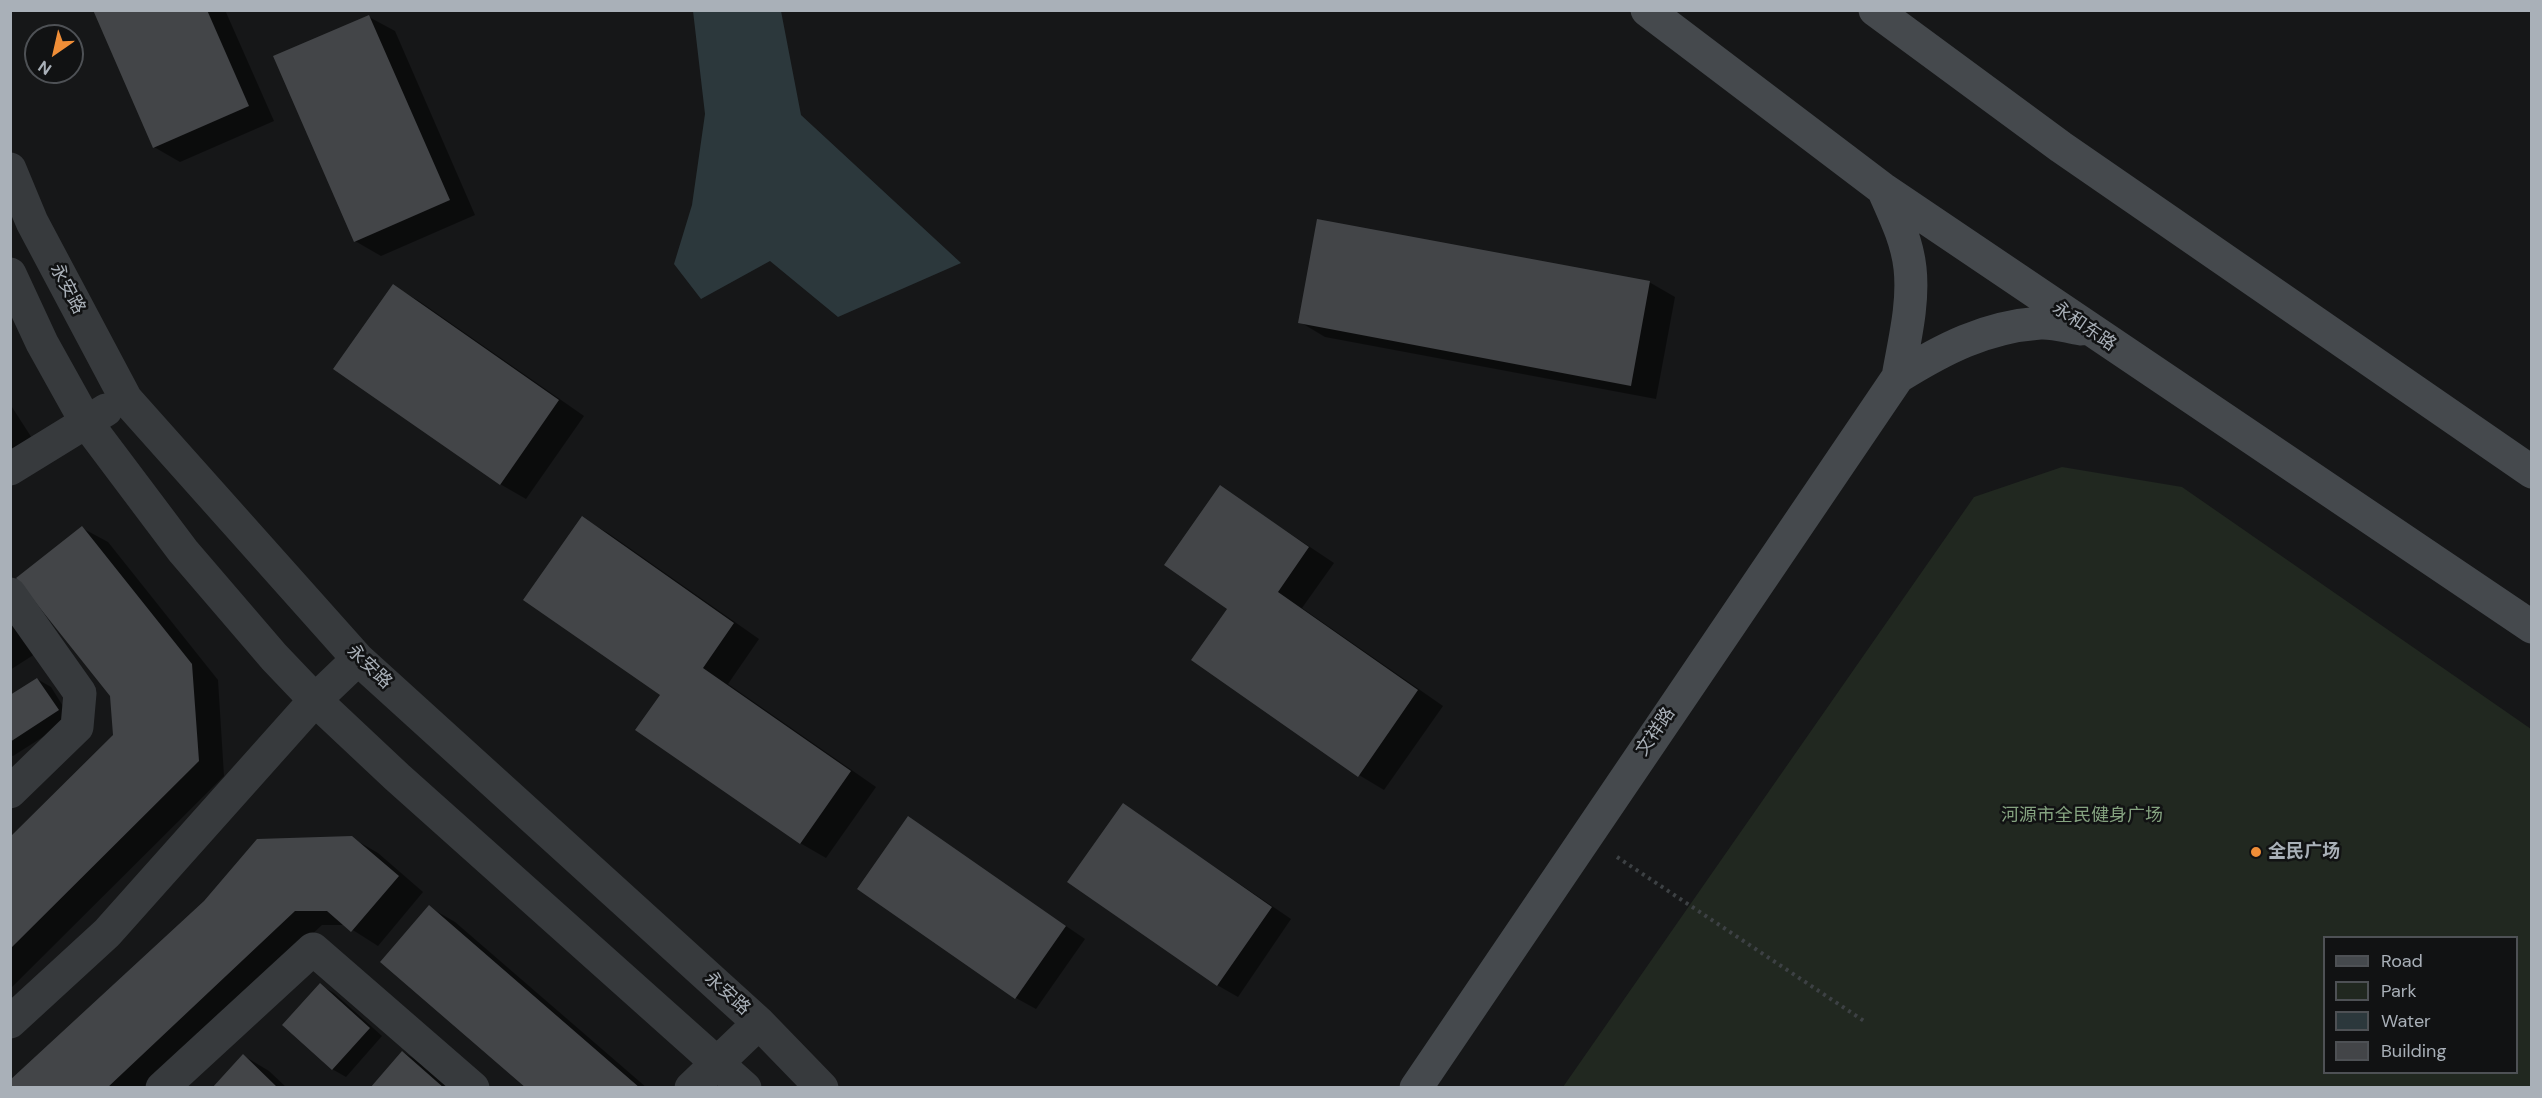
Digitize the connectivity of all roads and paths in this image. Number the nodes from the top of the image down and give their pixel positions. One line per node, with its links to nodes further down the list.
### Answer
1 (1647, 10): 4 (main road, 永和东路)
2 (1875, 10): 11 (main road)
3 (10, 169): 8 (street, 永安路)
4 (1883, 189): 6 (main road, 永和东路); 7 (main road)
5 (10, 274): 9 (street)
6 (2088, 330): 7 (main road); 13 (main road, 永和东路)
7 (1898, 377): 17 (main road, 文祥路)
8 (126, 399): 9 (street); 14 (street, 永安路)
9 (87, 422): 10 (street); 15 (street)
10 (10, 469)
11 (2532, 472)
12 (10, 594): 16 (street)
13 (2532, 627)
14 (358, 659): 15 (street); 20 (street, 永安路)
15 (315, 700): 19 (street); 21 (street)
16 (10, 792)
17 (1586, 836): 18 (path); 27 (main road, 文祥路)
18 (1864, 1021)
19 (10, 1022)
20 (759, 1023): 21 (street); 26 (street, 永安路)
21 (719, 1062): 24 (street); 25 (street)
22 (162, 1088): 23 (street)
23 (473, 1088)
24 (691, 1088)
25 (745, 1088)
26 (822, 1088)
27 (1416, 1088)

